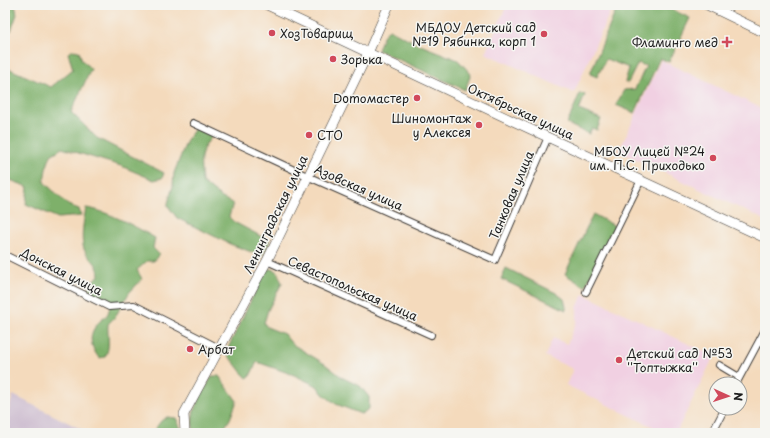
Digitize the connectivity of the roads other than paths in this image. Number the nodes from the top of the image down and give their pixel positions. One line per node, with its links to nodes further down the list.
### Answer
1 (267, 5): 5 (main road, Октябрьская улица)
2 (389, 5): 5 (main road, Ленинградская улица)
3 (707, 5): 4 (main road)
4 (765, 33)
5 (368, 53): 7 (main road, Октябрьская улица); 8 (main road, Ленинградская улица)
6 (193, 123): 8 (street, Азовская улица)
7 (548, 137): 9 (main road, Октябрьская улица); 12 (street, Танковая улица)
8 (307, 176): 12 (street, Азовская улица); 13 (main road, Ленинградская улица)
9 (640, 180): 10 (main road, Октябрьская улица); 14 (street)
10 (765, 238)
11 (5, 254): 17 (street, Донская улица)
12 (495, 260)
13 (266, 261): 16 (street, Севастопольская улица); 17 (main road, Ленинградская улица)
14 (586, 292)
15 (765, 330): 20 (street)
16 (431, 335)
17 (219, 348): 22 (main road, Ленинградская улица)
18 (719, 365): 19 (street)
19 (738, 376)
20 (741, 376)
21 (720, 416): 23 (street)
22 (184, 433)
23 (712, 433)

